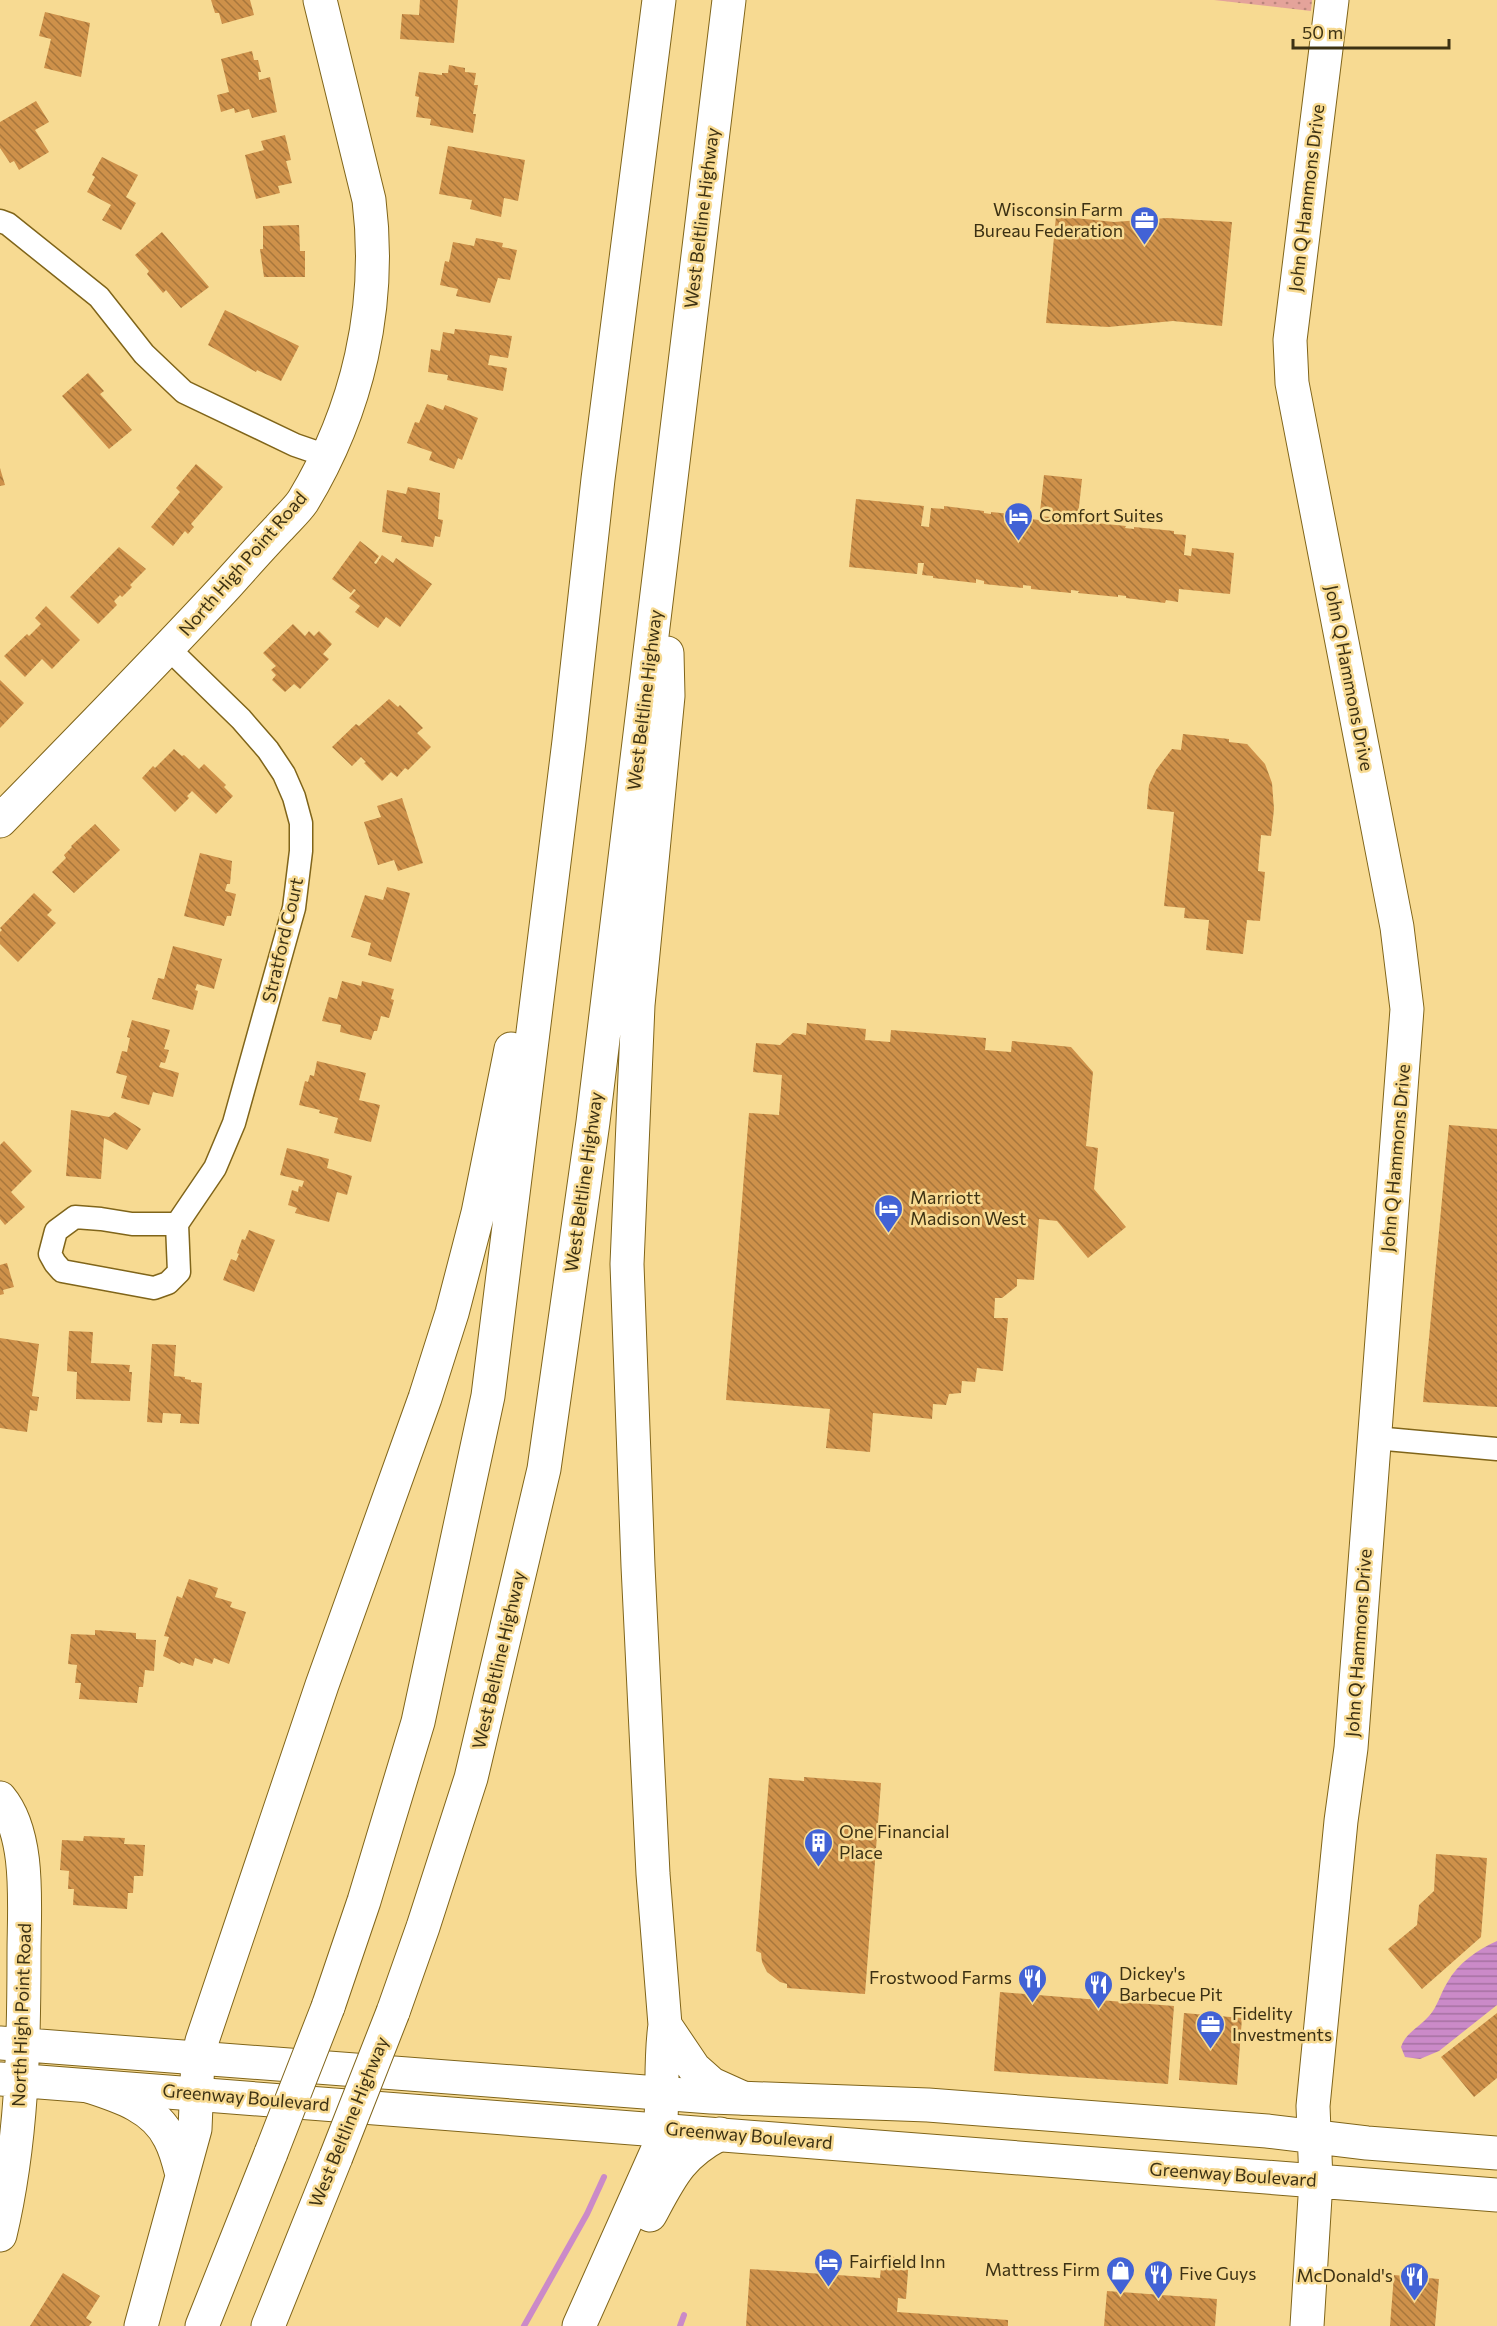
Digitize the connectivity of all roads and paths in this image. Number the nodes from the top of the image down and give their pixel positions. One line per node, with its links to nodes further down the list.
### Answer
1 (320, 0): 6 (main road, North High Point Road)
2 (659, 0): 9 (main road)
3 (729, 0): 7 (main road, West Beltline Highway)
4 (1332, 0): 12 (main road, John Q Hammons Drive)
5 (0, 221): 6 (street)
6 (327, 456): 8 (main road, North High Point Road)
7 (665, 537): 15 (main road); 33 (main road, West Beltline Highway, bridge)
8 (168, 648): 10 (main road, North High Point Road); 11 (street, Stratford Court)
9 (561, 802): 17 (main road); 32 (main road, bridge)
10 (0, 821)
11 (177, 1224): 11 (street)
12 (1375, 1438): 13 (street); 25 (main road, John Q Hammons Drive)
13 (1497, 1449)
14 (0, 1798): 16 (main road, North High Point Road)
15 (665, 2025): 20 (main road); 22 (main road)
16 (12, 2044): 17 (main road, Greenway Boulevard); 18 (main road, North High Point Road)
17 (198, 2058): 20 (main road, Greenway Boulevard); 21 (main road)
18 (11, 2080): 19 (main road, Greenway Boulevard); 30 (main road, North High Point Road)
19 (88, 2086): 21 (main road, Greenway Boulevard); 27 (main road)
20 (662, 2092): 22 (main road, Greenway Boulevard); 23 (main road)
21 (196, 2094): 23 (main road, Greenway Boulevard); 27 (main road)
22 (743, 2098): 25 (main road, Greenway Boulevard)
23 (661, 2129): 24 (main road, Greenway Boulevard); 34 (main road)
24 (720, 2133): 28 (main road, Greenway Boulevard); 35 (main road)
25 (1314, 2136): 26 (main road, Greenway Boulevard); 28 (main road, John Q Hammons Drive)
26 (1497, 2153)
27 (182, 2175): 31 (main road)
28 (1316, 2181): 29 (main road, Greenway Boulevard); 36 (main road, John Q Hammons Drive)
29 (1497, 2195)
30 (0, 2235)
31 (141, 2326)
32 (202, 2326)
33 (268, 2326)
34 (579, 2326)
35 (594, 2326)
36 (1307, 2326)

